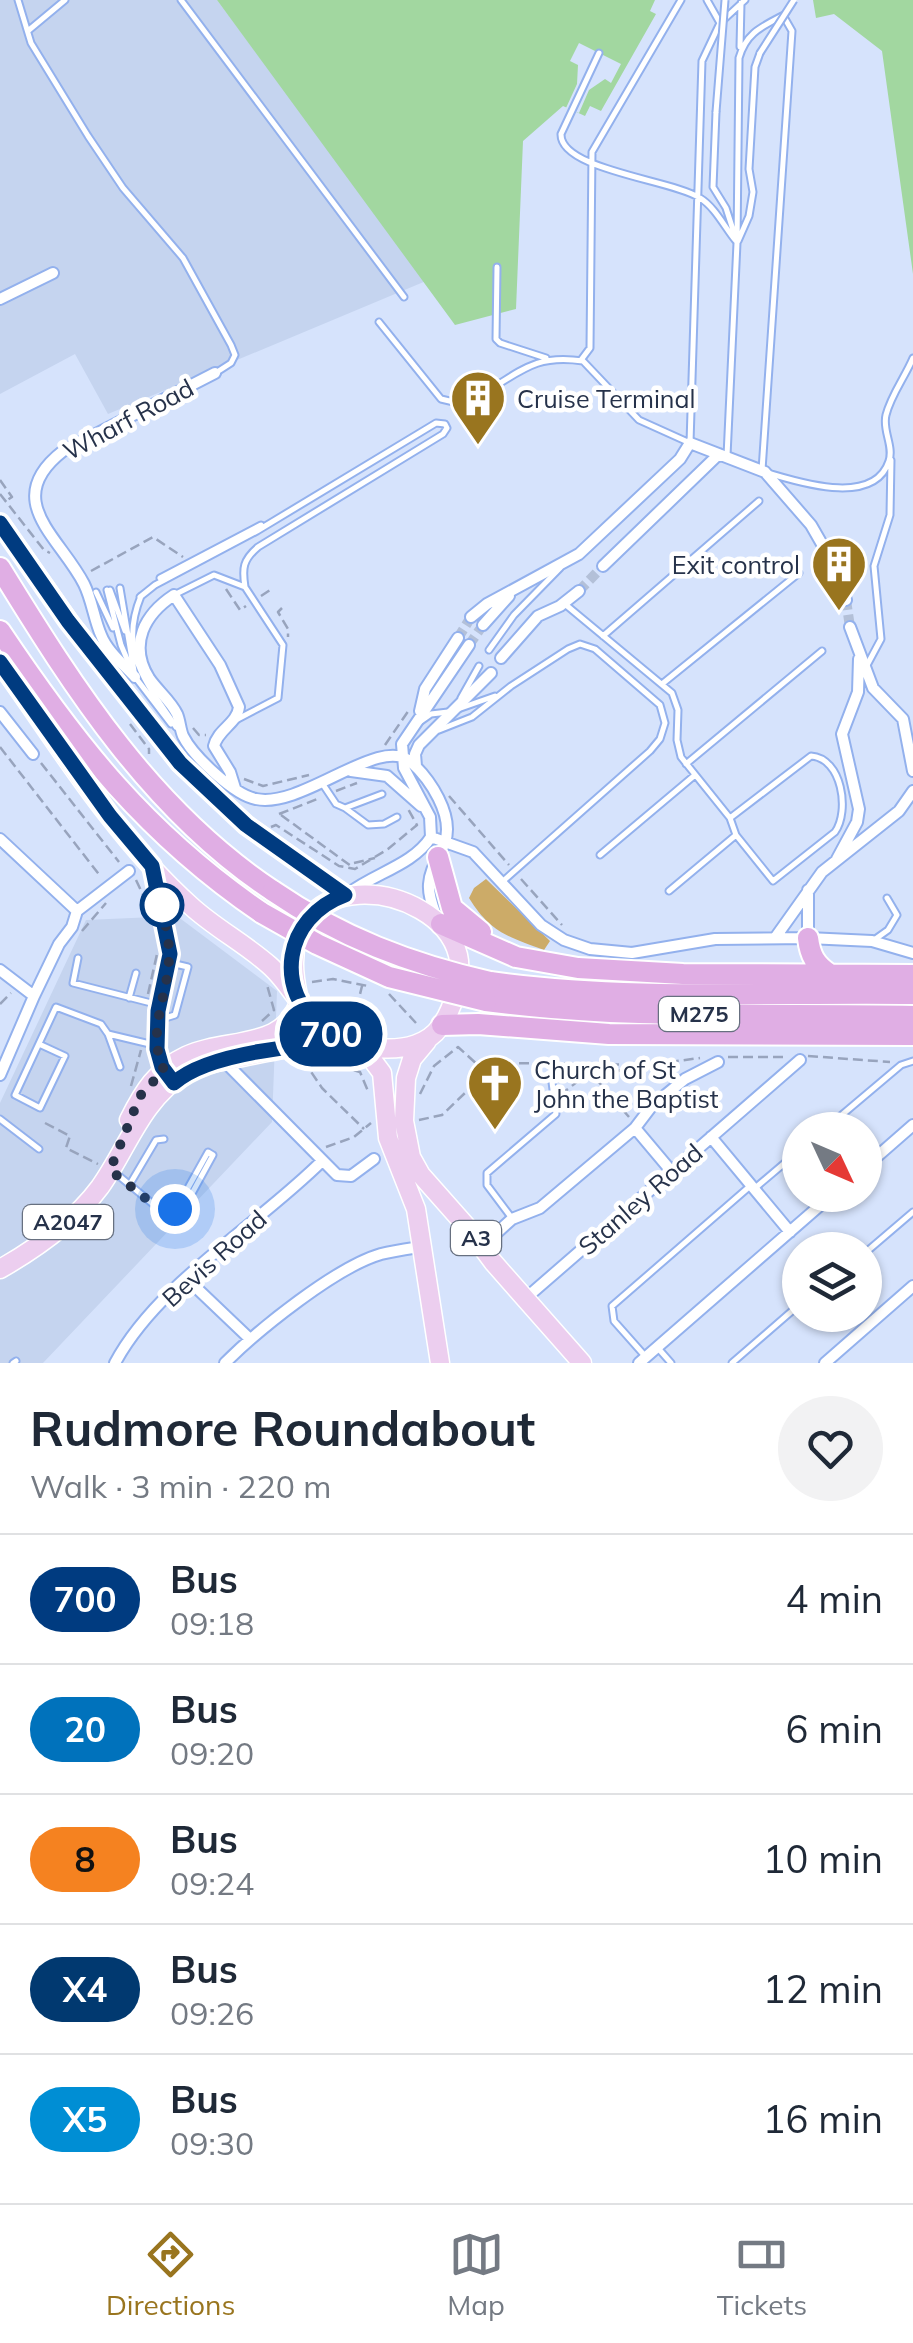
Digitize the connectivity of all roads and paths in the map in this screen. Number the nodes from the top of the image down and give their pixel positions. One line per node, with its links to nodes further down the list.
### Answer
1 (18, 0): 11 (lane)
2 (65, 0): 11 (lane)
3 (180, 0): 20 (lane)
4 (681, 0): 14 (lane)
5 (708, 0): 10 (lane)
6 (725, 0): 16 (lane, bridge)
7 (793, 0): 9 (lane); 16 (lane, bridge)
8 (743, 2): 10 (lane); 13 (lane)
9 (784, 16): 13 (lane); 31 (lane)
10 (720, 23): 15 (lane)
11 (28, 31): 25 (lane)
12 (599, 53): 14 (lane)
13 (739, 58): 16 (lane)
14 (591, 162): 15 (lane); 24 (lane)
15 (697, 196): 16 (lane); 28 (lane)
16 (737, 244): 30 (lane)
17 (497, 267): 23 (lane)
18 (52, 274): 19 (street)
19 (0, 298)
20 (404, 298)
21 (379, 322): 27 (lane)
22 (913, 358): 29 (lane)
23 (547, 359): 24 (lane); 26 (lane)
24 (581, 360): 28 (lane)
25 (215, 373): 45 (street, Wharf Road)
26 (494, 388)
27 (474, 398)
28 (690, 443): 30 (street); 39 (street)
29 (890, 448): 31 (lane); 73 (lane)
30 (723, 455): 31 (street); 41 (street)
31 (763, 471): 54 (street)
32 (0, 480): 34 (path)
33 (0, 494): 34 (path)
34 (6, 501): 40 (path)
35 (759, 501): 61 (lane)
36 (0, 522): 125 (main road)
37 (270, 522): 38 (lane); 47 (lane); 52 (lane)
38 (190, 562): 45 (path); 52 (lane)
39 (566, 562): 46 (street); 66 (lane)
40 (59, 563)
41 (603, 566)
42 (0, 568): 148 (highway, M275, bridge)
43 (799, 573): 75 (lane)
44 (206, 577): 47 (lane); 51 (lane); 53 (path)
45 (81, 578): 74 (street, Wharf Road)
46 (519, 586): 57 (street); 58 (street)
47 (245, 587): 53 (lane)
48 (108, 590): 56 (lane); 62 (lane); 64 (lane)
49 (270, 590): 53 (path)
50 (579, 591): 55 (street)
51 (174, 595): 81 (street); 85 (street)
52 (140, 597): 85 (lane)
53 (254, 600): 81 (lane)
54 (846, 600)
55 (563, 603): 61 (lane); 68 (street)
56 (114, 613): 62 (lane); 64 (lane)
57 (471, 617)
58 (483, 625)
59 (850, 627): 69 (street)
60 (0, 632): 148 (highway, M275, bridge)
61 (603, 636): 75 (lane)
62 (128, 638): 74 (lane)
63 (458, 638): 79 (street)
64 (120, 644): 74 (lane)
65 (470, 645): 79 (street)
66 (489, 650)
67 (822, 652): 90 (lane)
68 (501, 658)
69 (859, 659): 73 (street); 117 (street)
70 (0, 662): 118 (main road)
71 (479, 666): 77 (lane)
72 (491, 673): 77 (street)
73 (866, 673): 93 (street)
74 (135, 678): 85 (lane)
75 (662, 684): 90 (lane)
76 (498, 695): 77 (lane); 82 (lane); 119 (lane)
77 (454, 708): 82 (street); 83 (lane)
78 (0, 712): 89 (street)
79 (413, 714): 83 (street); 87 (path)
80 (189, 720): 84 (path)
81 (233, 722): 84 (street)
82 (430, 733): 91 (street)
83 (406, 734): 88 (street)
84 (213, 735): 85 (street); 99 (street)
85 (186, 740): 99 (street)
86 (0, 747): 122 (path)
87 (379, 750)
88 (401, 755): 91 (street); 92 (street); 104 (street)
89 (36, 758): 115 (path)
90 (686, 764): 95 (lane)
91 (417, 769): 113 (street)
92 (350, 771): 100 (street); 104 (street)
93 (913, 771)
94 (312, 775): 97 (path)
95 (695, 775): 107 (lane); 114 (lane)
96 (363, 781): 100 (path)
97 (272, 784)
98 (442, 786): 119 (path)
99 (235, 788): 100 (street)
100 (325, 789): 103 (lane); 105 (path)
101 (913, 790): 117 (street)
102 (382, 794): 103 (lane)
103 (345, 808): 106 (lane)
104 (426, 810): 113 (street)
105 (279, 814): 109 (path); 110 (path)
106 (397, 818)
107 (730, 818): 111 (lane); 111 (lane)
108 (417, 825): 116 (path)
109 (297, 826): 110 (path); 116 (path)
110 (291, 834): 116 (path)
111 (736, 836): 124 (lane)
112 (0, 839): 128 (street)
113 (438, 845): 121 (street); 125 (street); 130 (street); 140 (highway, M275)
114 (600, 855)
115 (113, 857)
116 (376, 858)
117 (838, 860): 123 (street)
118 (152, 866): 139 (street); 147 (main road)
119 (514, 871): 121 (lane); 131 (path)
120 (129, 877): 122 (street); 129 (path)
121 (502, 882): 133 (street)
122 (108, 887): 128 (street)
123 (808, 890): 133 (street); 134 (street)
124 (669, 891)
125 (347, 894): 130 (main road); 147 (main road)
126 (887, 898): 135 (lane)
127 (109, 900): 132 (path)
128 (76, 910): 150 (street)
129 (155, 922)
130 (440, 923): 140 (highway, M275); 159 (main road)
131 (571, 934)
132 (76, 938)
133 (774, 938): 134 (street)
134 (808, 938): 135 (street); 143 (highway)
135 (872, 941): 137 (street)
136 (158, 950): 151 (path)
137 (913, 953)
138 (78, 958): 152 (lane)
139 (168, 962): 154 (street); 157 (lane)
140 (551, 964): 143 (highway, M275)
141 (0, 970): 150 (street)
142 (136, 973): 152 (lane)
143 (831, 974): 144 (highway, M275)
144 (913, 975)
145 (270, 988): 155 (path)
146 (12, 992): 153 (path)
147 (303, 992): 158 (path); 165 (main road); 179 (main road, A2047)
148 (488, 992): 149 (highway, M275); 156 (highway, M275)
149 (913, 994)
150 (34, 996): 178 (street)
151 (148, 996)
152 (130, 998): 154 (lane)
153 (0, 1004)
154 (159, 1005): 157 (street)
155 (274, 1010)
156 (913, 1016)
157 (157, 1021): 164 (street)
158 (416, 1023)
159 (436, 1031): 161 (highway, M275); 165 (main road); 212 (main road, A3)
160 (108, 1034): 162 (lane); 163 (lane); 175 (lane)
161 (913, 1035)
162 (142, 1043): 164 (lane); 182 (path)
163 (39, 1044): 163 (lane)
164 (157, 1045): 179 (street)
165 (358, 1045): 169 (main road, A2047); 213 (main road, A3)
166 (302, 1058): 193 (path)
167 (800, 1058): 168 (path); 174 (path); 194 (street, Stanley Road)
168 (716, 1059): 173 (path); 192 (street)
169 (223, 1060): 179 (main road, A2047); 198 (street)
170 (913, 1061): 174 (lane)
171 (325, 1062): 183 (path)
172 (585, 1064): 173 (path); 176 (path); 177 (path)
173 (640, 1064): 180 (path)
174 (900, 1065): 187 (lane)
175 (120, 1068)
176 (489, 1070): 184 (path); 186 (path)
177 (590, 1072): 180 (path); 185 (path)
178 (0, 1075)
179 (169, 1076): 200 (main road, A2047)
180 (595, 1078): 192 (path)
181 (552, 1082): 185 (lane)
182 (129, 1095)
183 (369, 1096)
184 (420, 1096)
185 (555, 1096): 208 (lane)
186 (419, 1108)
187 (845, 1112)
188 (370, 1114): 193 (path)
189 (0, 1120): 196 (lane)
190 (45, 1124): 200 (path)
191 (913, 1125): 197 (street)
192 (636, 1127): 202 (street); 208 (street)
193 (365, 1130): 198 (path)
194 (711, 1138): 202 (street, Stanley Road); 204 (street)
195 (164, 1139): 203 (lane)
196 (39, 1150)
197 (882, 1152)
198 (320, 1156): 199 (street); 215 (street, Bevis Road)
199 (374, 1158)
200 (109, 1163): 203 (lane); 214 (main road, A2047)
201 (782, 1164): 204 (lane)
202 (672, 1172): 217 (street, Stanley Road)
203 (130, 1184): 205 (lane)
204 (753, 1187): 209 (street); 221 (lane)
205 (168, 1212): 205 (lane)
206 (813, 1212): 209 (street)
207 (913, 1212): 210 (lane)
208 (512, 1219): 212 (street)
209 (790, 1232)
210 (882, 1238)
211 (782, 1239): 220 (street)
212 (478, 1241): 217 (main road, A3)
213 (420, 1247): 219 (street); 224 (main road, A3)
214 (0, 1269)
215 (186, 1278): 219 (street); 222 (street, Bevis Road)
216 (913, 1286): 228 (street)
217 (526, 1298): 225 (main road, A3)
218 (782, 1320): 227 (lane)
219 (250, 1339): 223 (street)
220 (657, 1347): 221 (street); 226 (lane)
221 (642, 1360)
222 (115, 1363)
223 (225, 1363)
224 (440, 1363)
225 (582, 1363)
226 (671, 1363)
227 (732, 1363)
228 (826, 1363)

